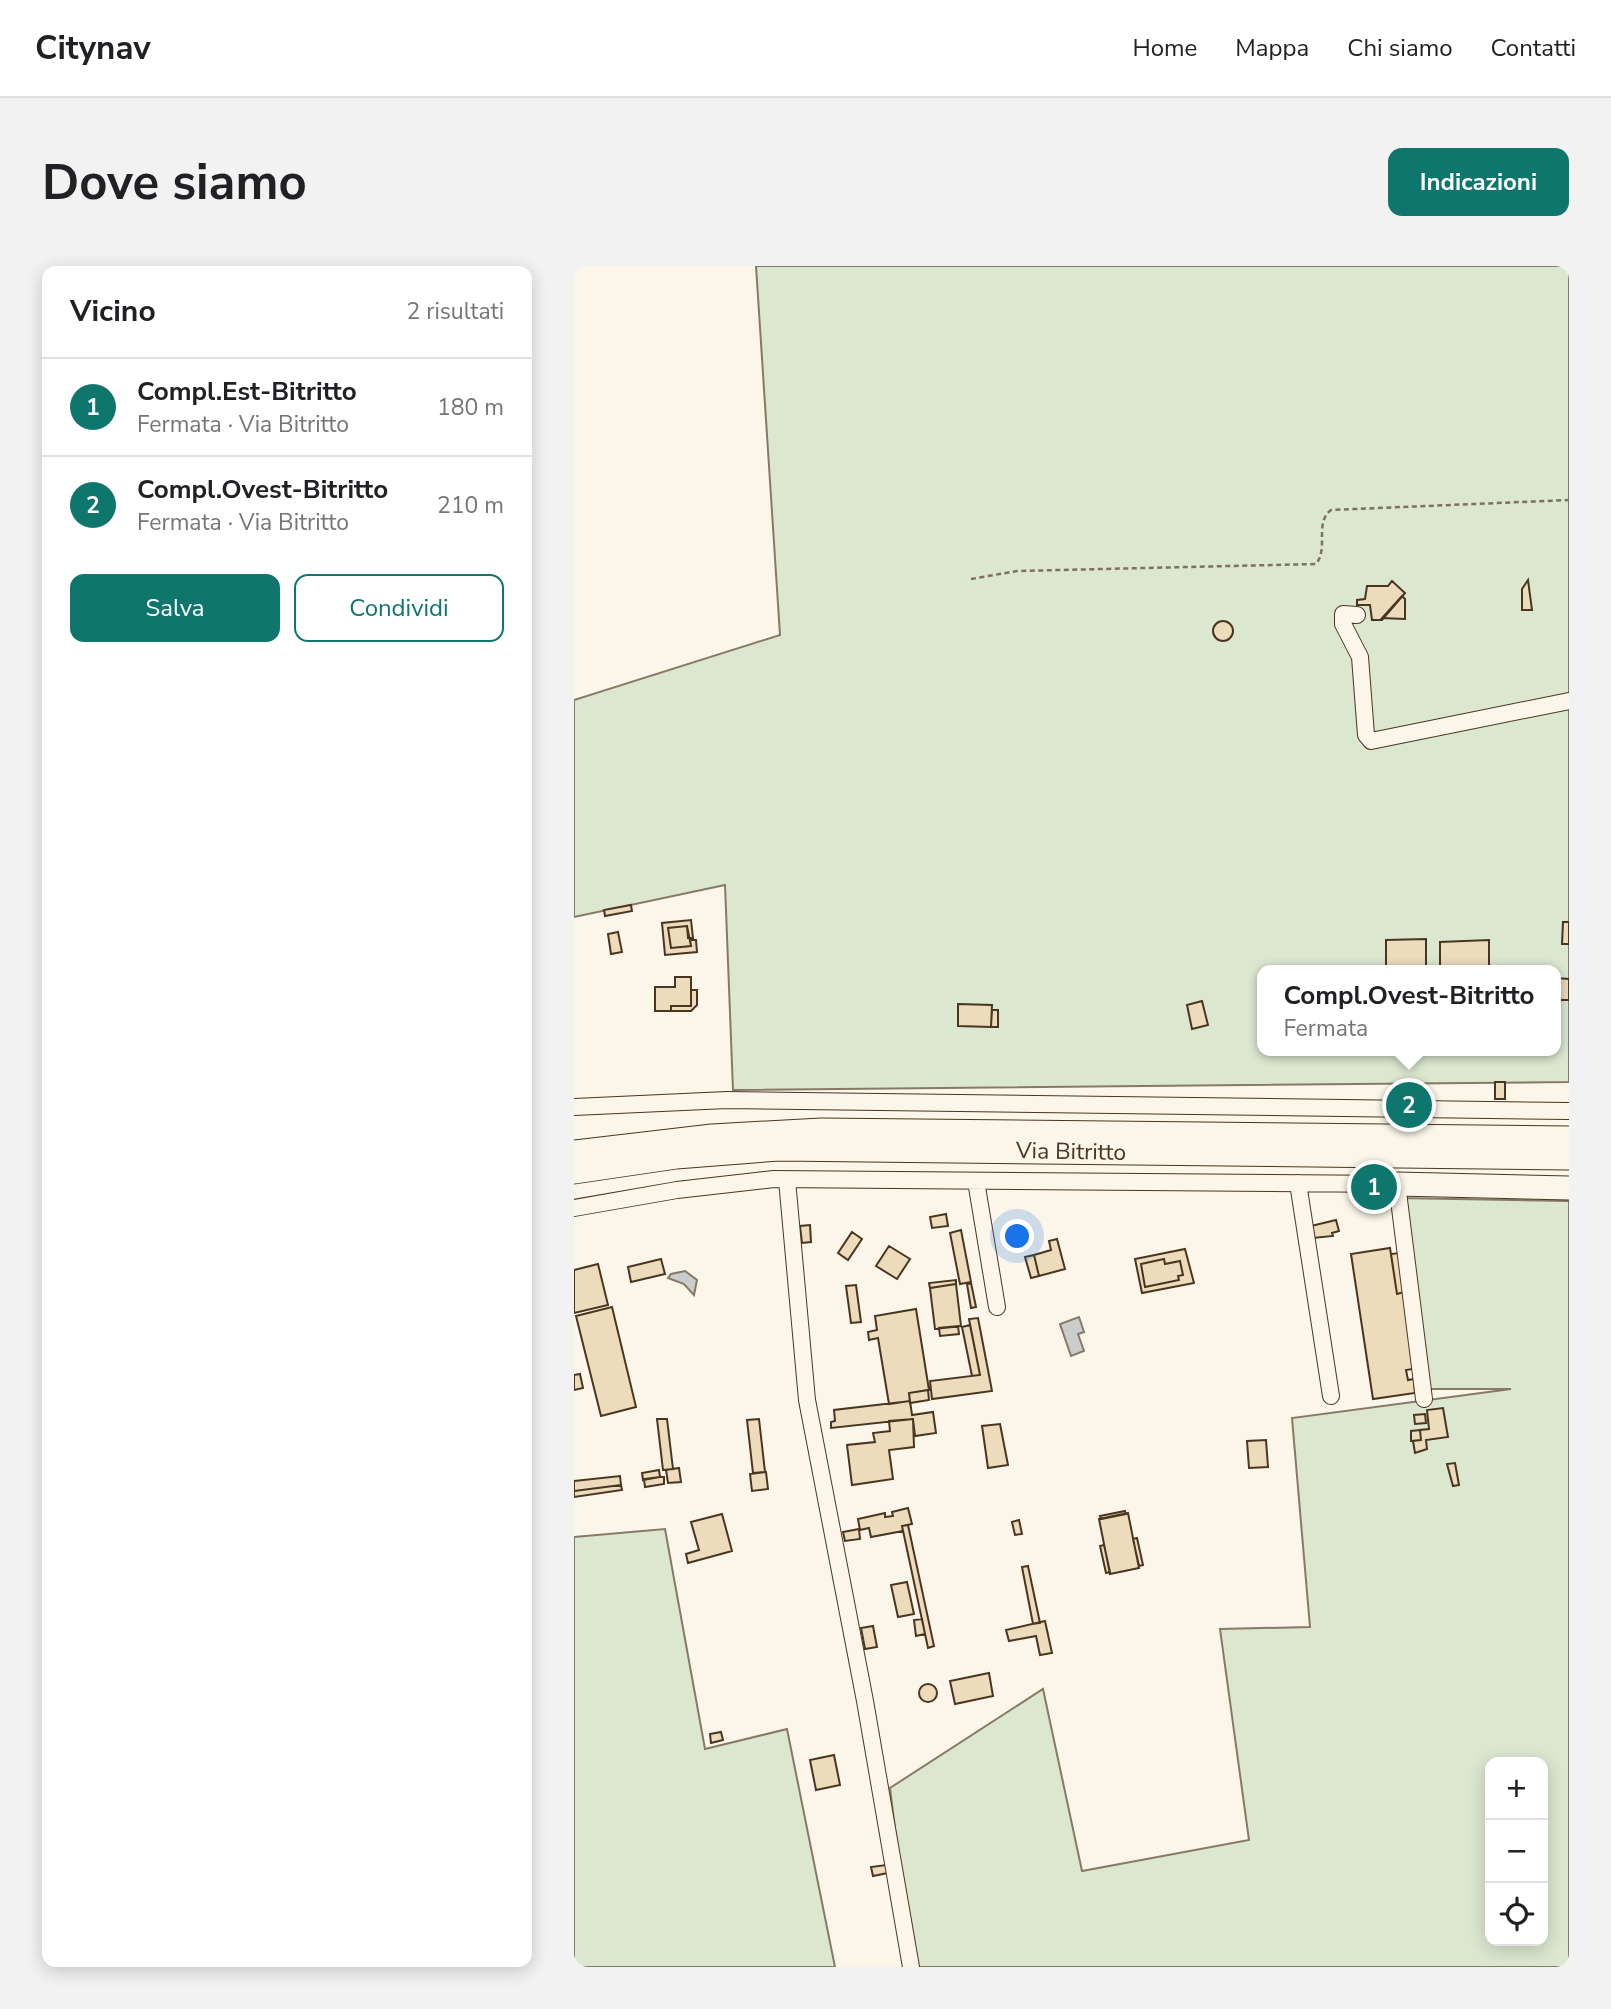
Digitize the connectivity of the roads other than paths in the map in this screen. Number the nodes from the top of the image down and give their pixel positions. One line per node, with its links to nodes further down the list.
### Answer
1 (1357, 615): 2 (street)
2 (1569, 701)
3 (574, 1107): 4 (street)
4 (1569, 1111)
5 (712, 1136): 6 (highway, Via Bitritto); 7 (highway); 8 (highway, Via Bitritto)
6 (1569, 1138)
7 (574, 1141)
8 (574, 1152)
9 (1569, 1158): 10 (highway, Via Bitritto)
10 (574, 1174)
11 (787, 1180): 12 (street); 16 (street); 20 (street)
12 (976, 1181): 13 (street); 17 (street)
13 (1298, 1183): 14 (street); 18 (street)
14 (1397, 1184): 15 (highway); 19 (street)
15 (1569, 1188)
16 (574, 1209)
17 (997, 1307)
18 (1331, 1396)
19 (1424, 1399)
20 (911, 1967)

